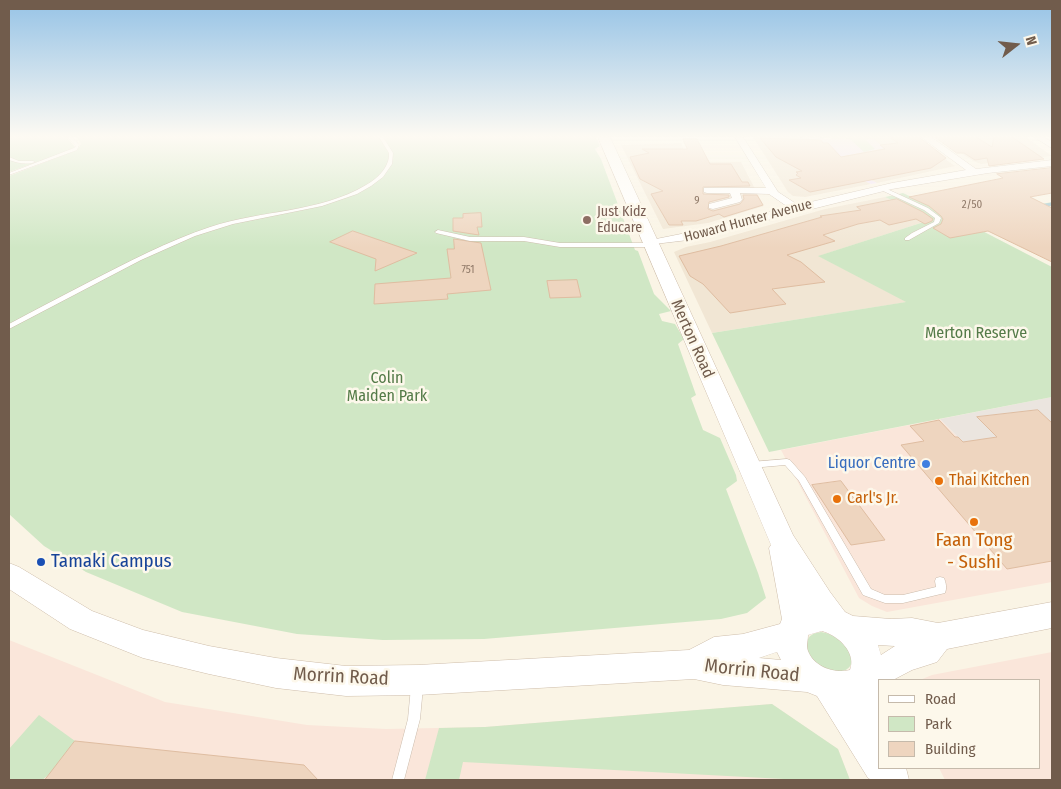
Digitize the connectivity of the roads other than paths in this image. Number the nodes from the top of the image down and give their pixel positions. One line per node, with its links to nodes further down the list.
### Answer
1 (382, 174): 14 (lane)
2 (620, 174): 13 (main road, Merton Road)
3 (762, 174): 8 (street)
4 (959, 174): 5 (street, Howard Hunter Avenue)
5 (883, 189): 10 (street, Howard Hunter Avenue); 12 (lane)
6 (707, 190): 7 (street)
7 (734, 190): 8 (street); 9 (street)
8 (772, 191): 10 (street)
9 (714, 206)
10 (796, 208): 13 (street, Howard Hunter Avenue)
11 (438, 232): 13 (lane)
12 (907, 239)
13 (651, 244): 15 (main road, Merton Road)
14 (9, 327)
15 (749, 465): 16 (main road, Merton Road); 18 (lane)
16 (782, 540): 20 (main road, Merton Road); 21 (main road, Merton Road)
17 (9, 576): 25 (main road, Morrin Road)
18 (940, 581)
19 (1052, 616): 22 (main road)
20 (841, 625): 21 (main road); 22 (main road); 24 (main road)
21 (794, 629): 23 (main road, Morrin Road); 26 (main road)
22 (938, 637): 24 (main road)
23 (694, 664): 25 (main road, Morrin Road); 26 (main road, Morrin Road)
24 (867, 676): 26 (main road); 27 (main road)
25 (418, 680): 30 (lane)
26 (819, 681): 28 (main road)
27 (878, 727)
28 (878, 764)
29 (882, 769): 31 (main road)
30 (398, 780)
31 (890, 780)

